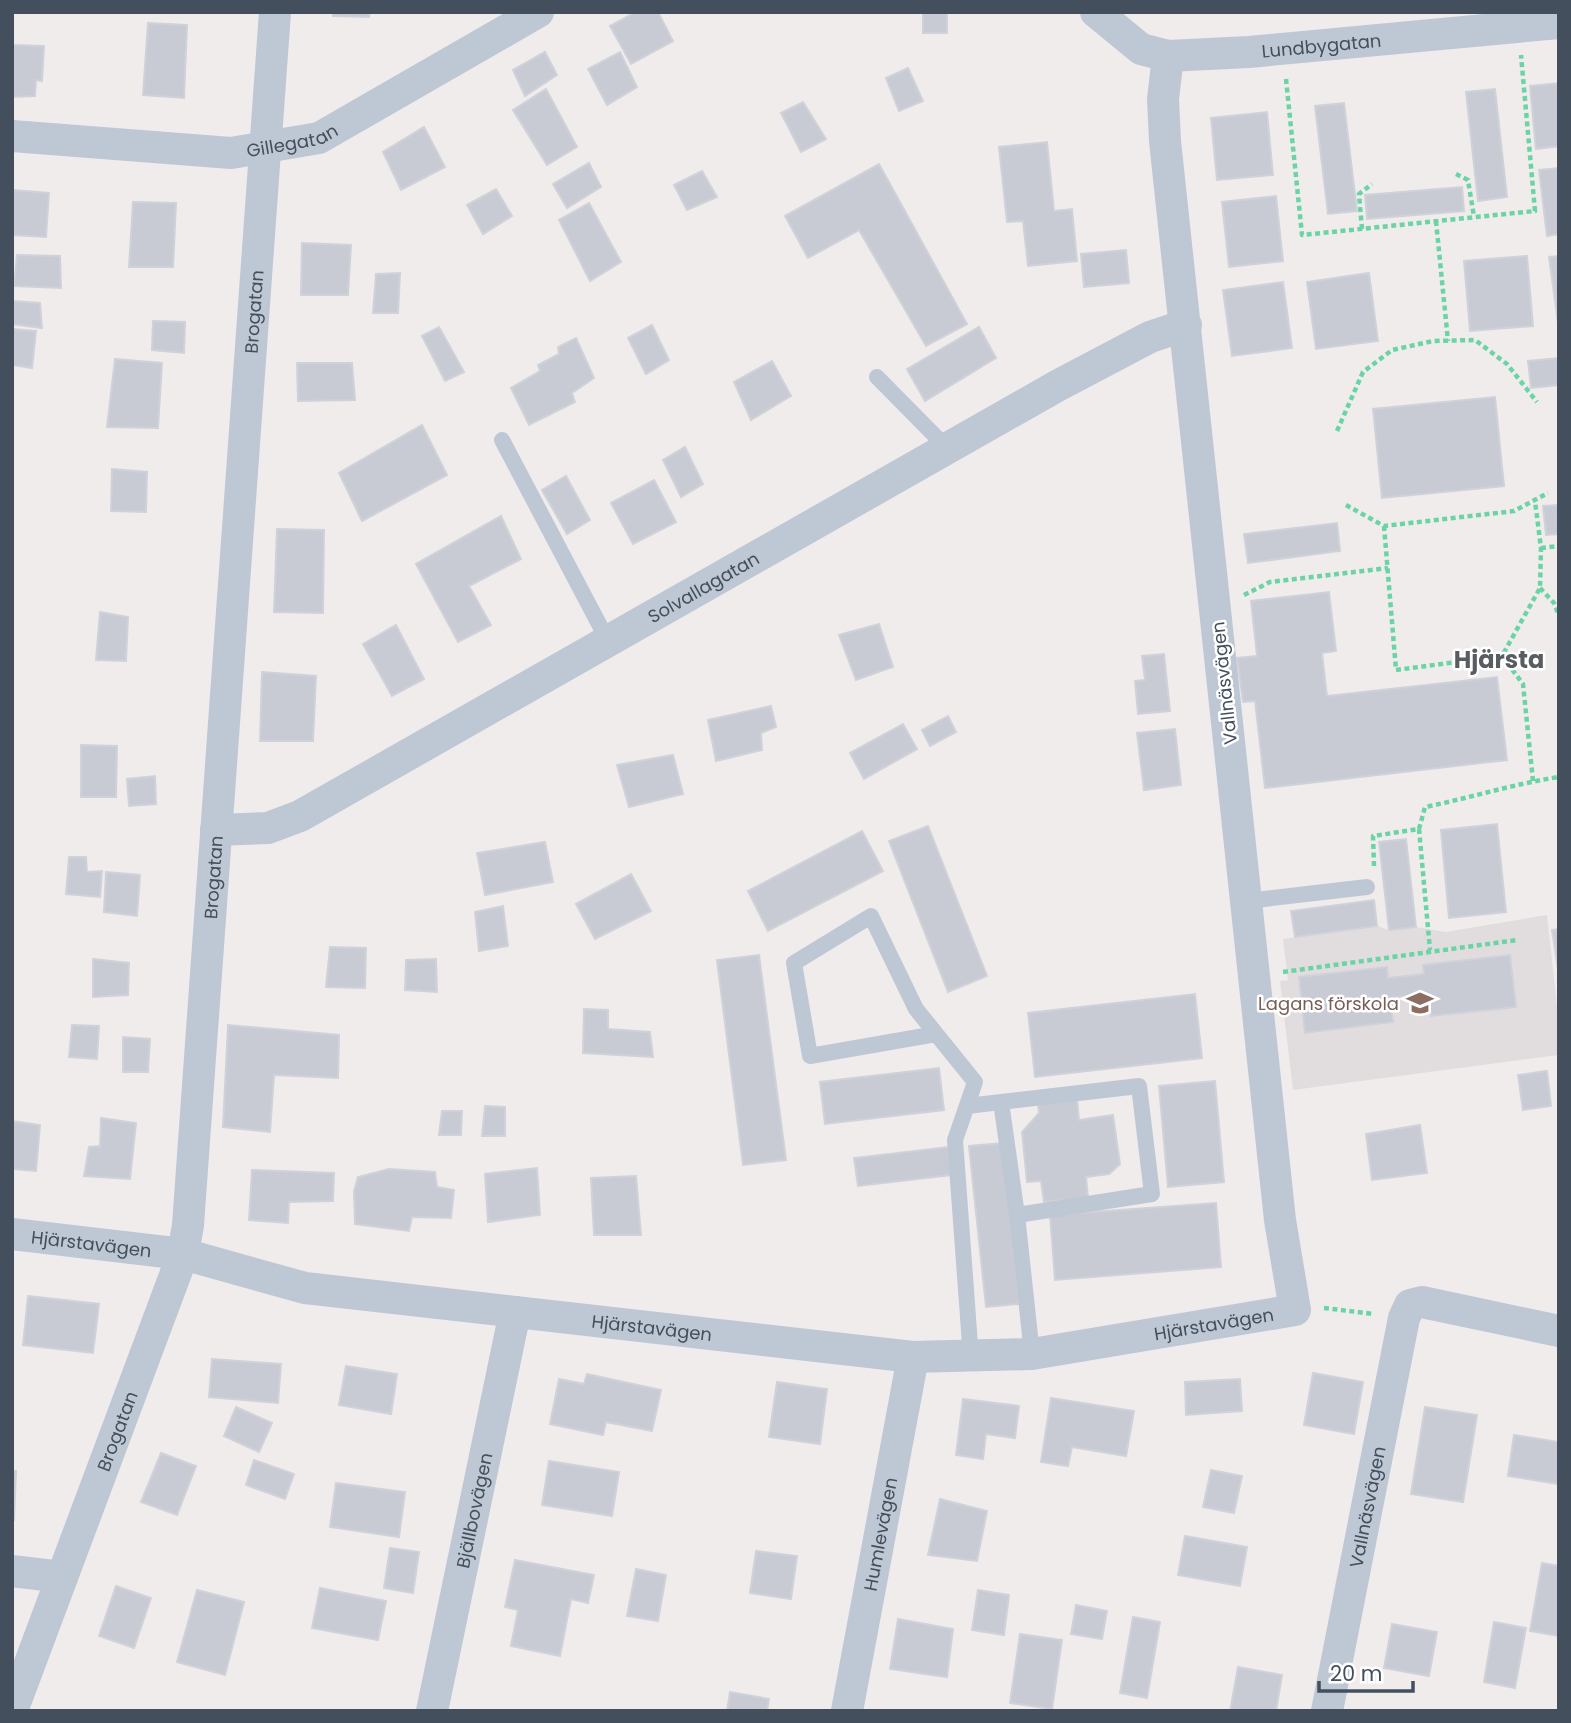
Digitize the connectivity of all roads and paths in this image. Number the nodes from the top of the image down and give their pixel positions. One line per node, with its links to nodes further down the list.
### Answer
1 (275, 12): 9 (street, Brogatan)
2 (538, 12): 9 (street, Gillegatan)
3 (1096, 12): 7 (street, Lundbygatan)
4 (1559, 23): 5 (street, Lundbygatan)
5 (1518, 27): 6 (street, Lundbygatan); 12 (path)
6 (1283, 49): 7 (street, Lundbygatan); 14 (path)
7 (1168, 56): 15 (street, Vallnäsvägen)
8 (12, 136): 9 (street, Gillegatan)
9 (265, 148): 36 (street, Brogatan)
10 (1456, 174): 12 (path)
11 (1372, 184): 14 (path)
12 (1474, 217): 13 (path)
13 (1436, 221): 14 (path); 16 (path)
14 (1362, 229)
15 (1186, 325): 21 (street, Solvallagatan); 30 (street, Vallnäsvägen)
16 (1448, 341): 18 (path); 19 (path)
17 (877, 377): 21 (lane)
18 (1537, 401)
19 (1337, 431)
20 (502, 440): 32 (lane)
21 (948, 449): 32 (street, Solvallagatan)
22 (1548, 493): 23 (path)
23 (1535, 501): 25 (path); 27 (path)
24 (1346, 505): 25 (path)
25 (1384, 526): 28 (path)
26 (1559, 546): 27 (path)
27 (1541, 548): 29 (path)
28 (1388, 568): 30 (path); 33 (path)
29 (1540, 588): 31 (path); 33 (path)
30 (1216, 601): 39 (street, Vallnäsvägen)
31 (1559, 616)
32 (608, 643): 36 (street, Solvallagatan)
33 (1502, 656): 35 (path)
34 (1559, 777): 35 (path)
35 (1533, 781): 37 (path)
36 (216, 830): 48 (street, Brogatan)
37 (1419, 830): 38 (path); 41 (path)
38 (1367, 887): 39 (lane)
39 (1247, 901): 42 (street, Vallnäsvägen)
40 (1517, 940): 41 (path)
41 (1430, 950): 42 (path)
42 (1254, 977): 49 (street, Vallnäsvägen)
43 (936, 1034): 43 (lane); 45 (lane)
44 (1001, 1102): 45 (lane); 46 (lane); 46 (lane)
45 (967, 1106): 55 (lane)
46 (1017, 1215): 53 (lane)
47 (12, 1234): 48 (street, Hjärstavägen)
48 (183, 1254): 51 (street, Hjärstavägen); 57 (street, Brogatan)
49 (1295, 1310): 50 (path); 53 (street, Hjärstavägen)
50 (1407, 1311): 52 (street); 61 (street, Vallnäsvägen)
51 (515, 1312): 54 (street, Hjärstavägen); 59 (street, Bjällbovägen)
52 (1559, 1331)
53 (1032, 1354): 55 (street, Hjärstavägen)
54 (913, 1357): 55 (street, Hjärstavägen); 60 (street, Humlevägen)
55 (971, 1357)
56 (12, 1571): 57 (street)
57 (62, 1577): 58 (street, Brogatan)
58 (12, 1711)
59 (432, 1711)
60 (847, 1711)
61 (1327, 1711)

